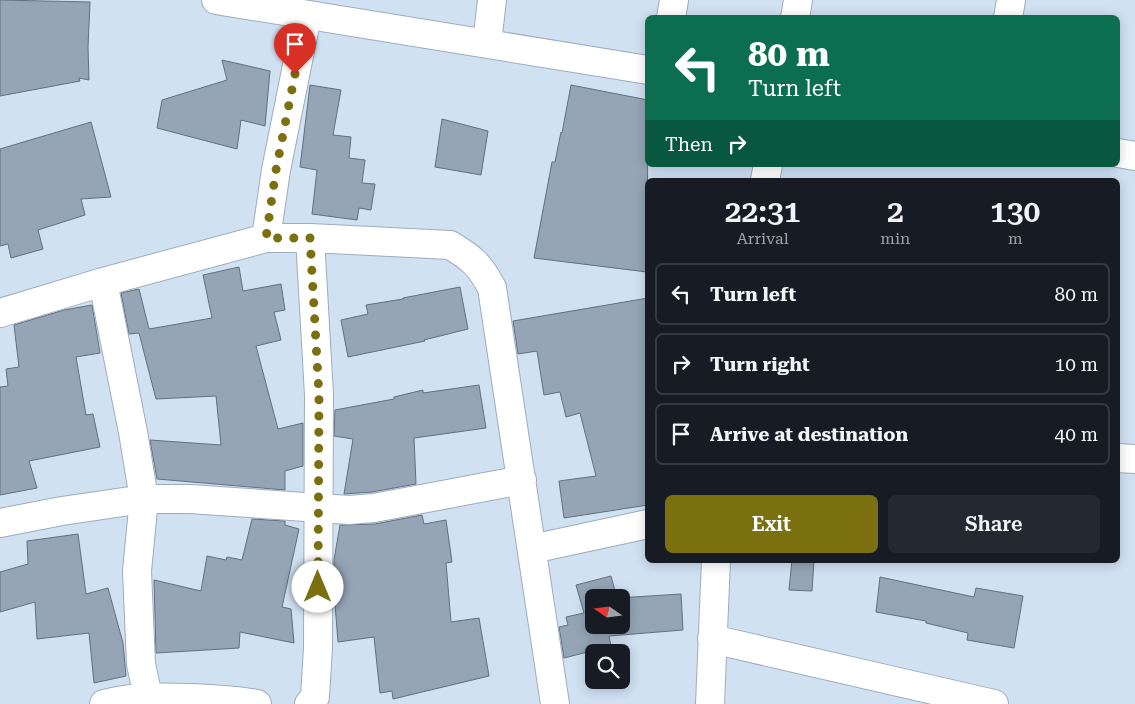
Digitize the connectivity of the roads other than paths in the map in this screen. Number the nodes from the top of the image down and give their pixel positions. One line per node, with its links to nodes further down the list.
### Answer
1 (216, 0): 6 (street)
2 (492, 0): 10 (street)
3 (674, 0): 7 (street)
4 (798, 0): 8 (street)
5 (1011, 0): 9 (street)
6 (295, 9): 10 (street); 14 (street)
7 (672, 15)
8 (796, 15)
9 (1008, 15)
10 (487, 43): 11 (street)
11 (645, 69)
12 (1120, 152): 13 (street)
13 (1135, 156)
14 (266, 238): 15 (street); 16 (street)
15 (310, 238): 20 (street); 22 (street)
16 (103, 282): 17 (street); 21 (street)
17 (0, 312)
18 (1120, 458): 19 (street)
19 (1135, 459)
20 (522, 480): 22 (street); 25 (street)
21 (144, 499): 22 (street); 23 (street); 28 (street)
22 (319, 509): 31 (street)
23 (0, 523)
24 (645, 525): 25 (street)
25 (532, 549): 32 (street)
26 (716, 563): 27 (street)
27 (712, 639): 33 (street); 34 (street)
28 (148, 696): 29 (street); 30 (street)
29 (104, 704)
30 (257, 704)
31 (309, 704)
32 (556, 704)
33 (710, 704)
34 (994, 704)

